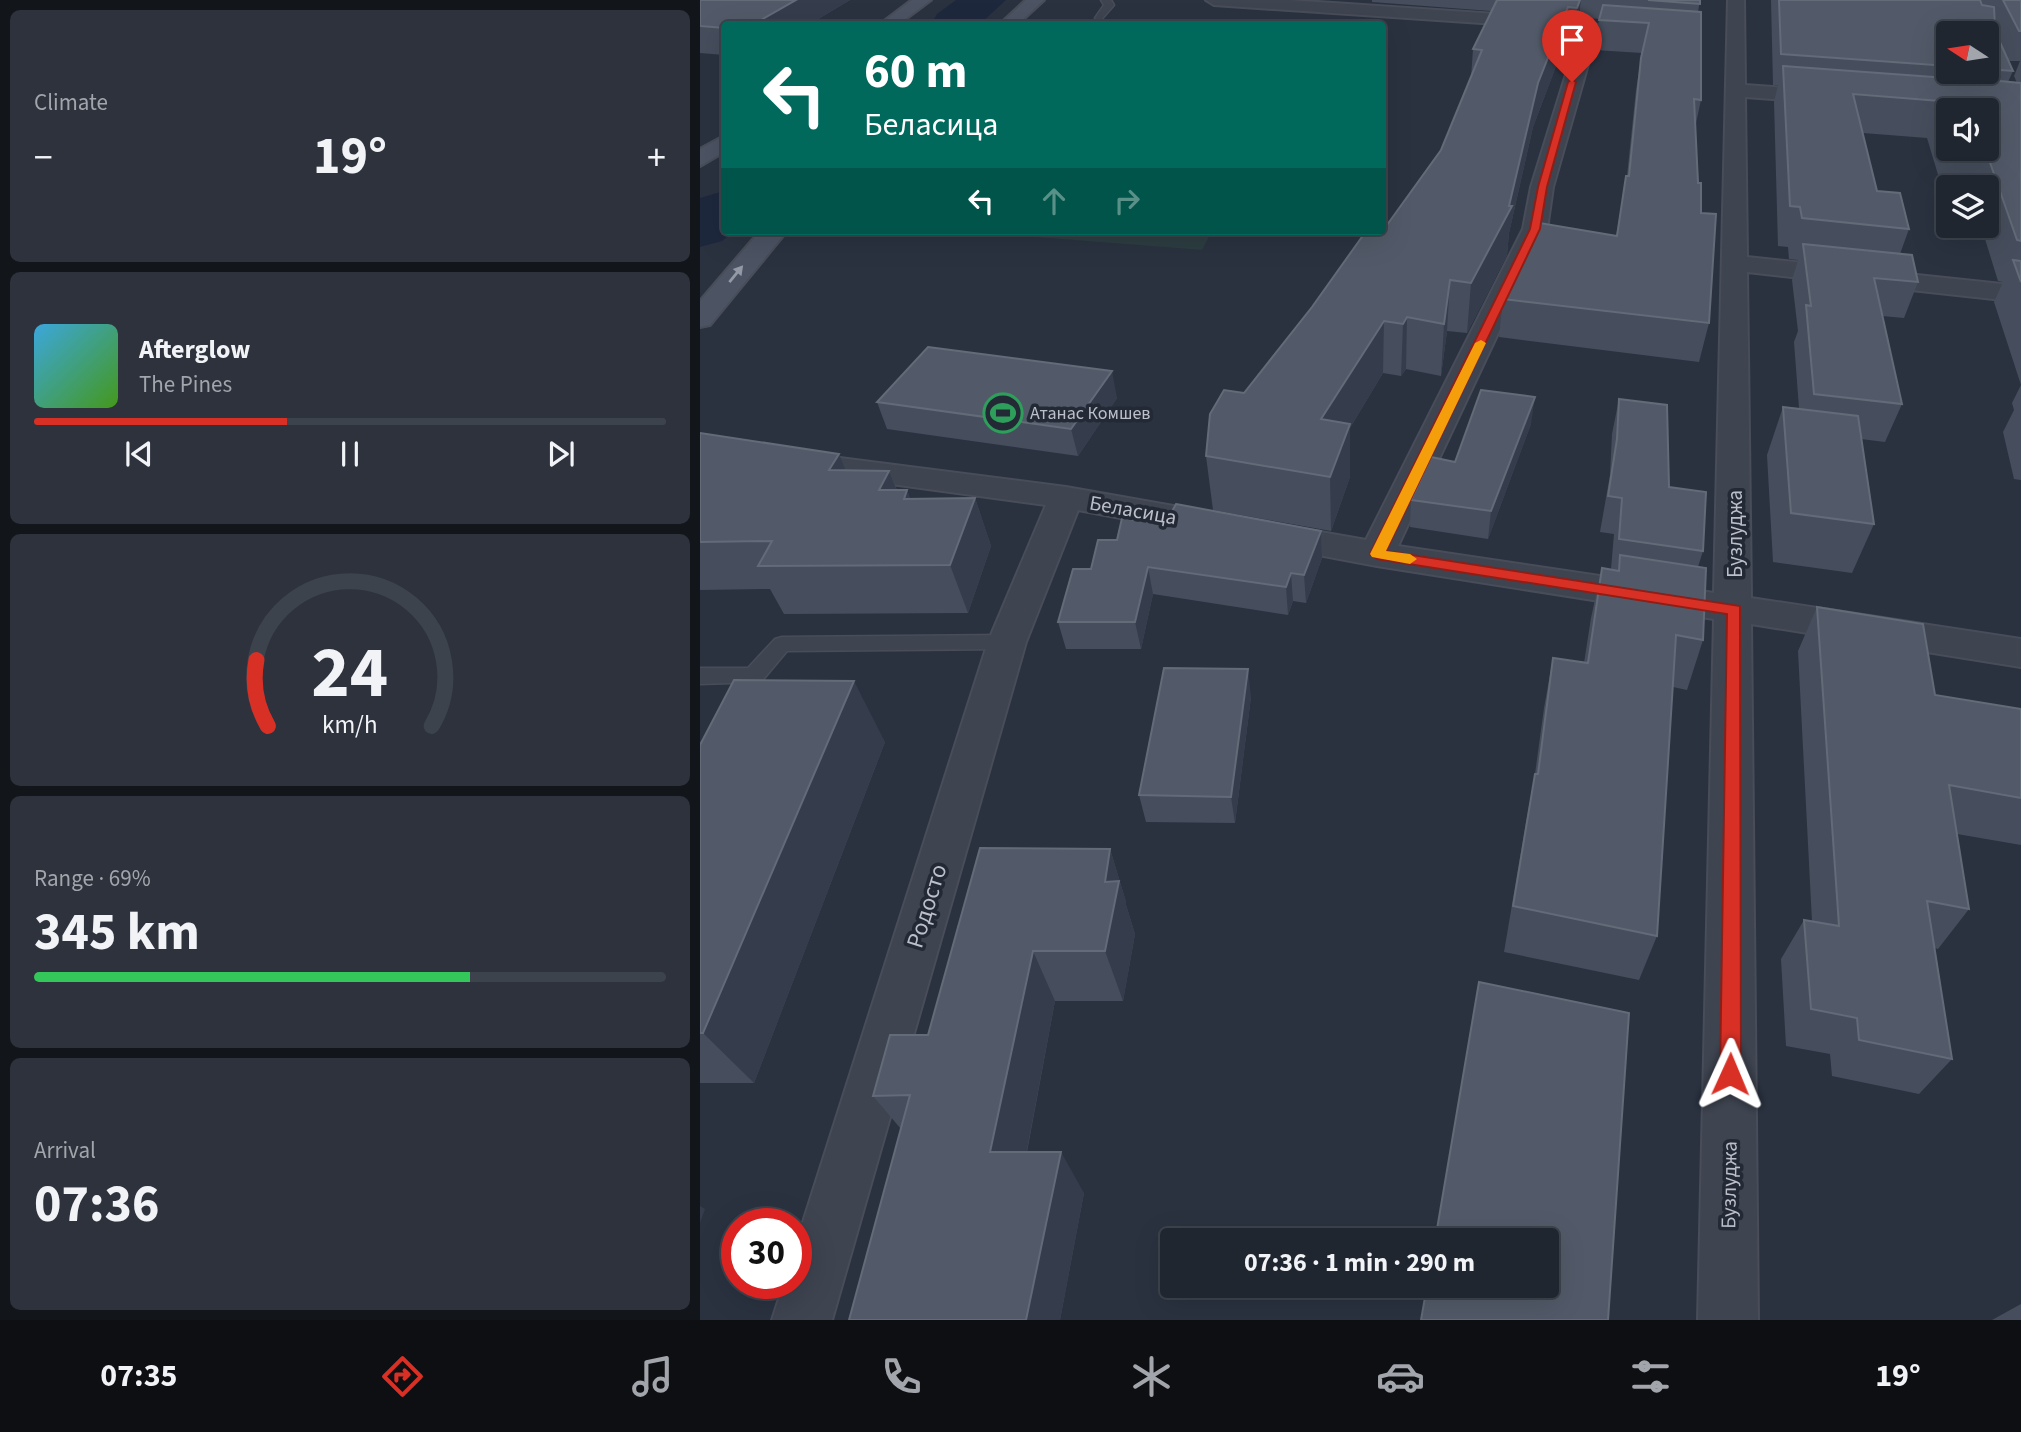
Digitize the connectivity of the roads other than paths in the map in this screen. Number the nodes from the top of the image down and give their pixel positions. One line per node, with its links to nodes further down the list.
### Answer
1 (923, 0): 7 (street)
2 (1036, 0): 8 (street)
3 (1106, 0): 6 (lane)
4 (1216, 0): 5 (street)
5 (1346, 3): 20 (street)
6 (1100, 18)
7 (892, 21)
8 (1012, 21)
9 (1732, 24): 10 (street, Бузлуджа)
10 (1736, 90): 11 (street); 15 (street, Бузлуджа)
11 (1843, 98)
12 (721, 144): 13 (street)
13 (700, 159)
14 (770, 235): 17 (street, one-way to 14)
15 (1735, 263): 16 (street); 21 (street, Бузлуджа)
16 (2021, 294)
17 (700, 320)
18 (700, 449): 19 (street, Беласица)
19 (1066, 497): 20 (street, Беласица); 22 (street, Родосто)
20 (1377, 554): 21 (street, Беласица)
21 (1735, 610): 23 (street, Беласица); 26 (street, Бузлуджа)
22 (1007, 642): 24 (lane); 25 (street, Родосто)
23 (2021, 653)
24 (700, 676)
25 (802, 1320)
26 (1728, 1320)

